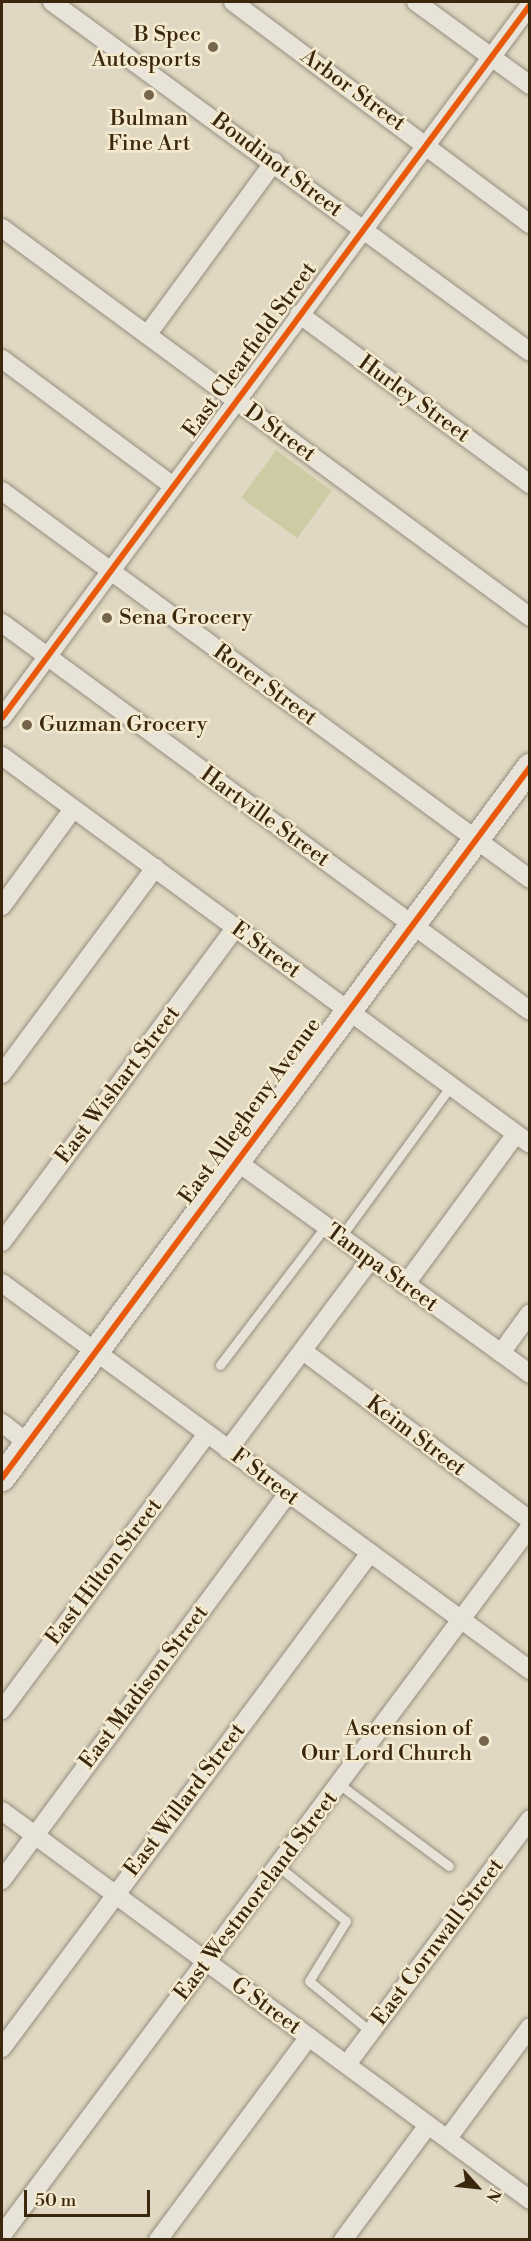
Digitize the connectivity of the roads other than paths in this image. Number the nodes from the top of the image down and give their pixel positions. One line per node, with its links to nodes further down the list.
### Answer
1 (52, 2): 8 (street, Boudinot Street)
2 (233, 2): 7 (street, Arbor Street)
3 (416, 2): 5 (street)
4 (530, 4): 5 (street, East Clearfield Street)
5 (492, 57): 6 (street); 7 (street, East Clearfield Street)
6 (530, 85)
7 (425, 145): 9 (street, Arbor Street); 11 (street, East Clearfield Street)
8 (274, 162): 11 (street, Boudinot Street); 13 (street)
9 (530, 224)
10 (2, 228): 13 (street, D Street)
11 (363, 229): 12 (street, East Clearfield Street); 14 (street, Boudinot Street)
12 (299, 314): 16 (street, East Clearfield Street); 17 (street, Hurley Street)
13 (147, 335): 16 (street, D Street)
14 (530, 352)
15 (2, 359): 18 (street)
16 (237, 400): 18 (street, East Clearfield Street); 21 (street, D Street)
17 (530, 484)
18 (173, 486): 20 (street, East Clearfield Street)
19 (2, 491): 20 (street, Rorer Street)
20 (110, 571): 23 (street, East Clearfield Street); 28 (street, Rorer Street)
21 (530, 617)
22 (2, 623): 23 (street, Hartville Street)
23 (47, 657): 24 (street, East Clearfield Street); 32 (street, Hartville Street)
24 (2, 718)
25 (2, 756): 27 (street, E Street)
26 (530, 767): 28 (main road, East Allegheny Avenue)
27 (73, 809): 29 (street, E Street); 31 (street)
28 (476, 841): 30 (street, Rorer Street); 32 (main road, East Allegheny Avenue)
29 (155, 868): 33 (street, E Street); 36 (street)
30 (530, 879)
31 (2, 906)
32 (413, 926): 34 (main road, East Allegheny Avenue); 35 (street, Hartville Street)
33 (236, 928): 34 (street, E Street); 42 (street, East Wishart Street)
34 (347, 1010): 37 (street, E Street); 39 (main road, East Allegheny Avenue)
35 (530, 1011)
36 (2, 1074)
37 (451, 1086): 38 (street, E Street); 41 (lane)
38 (523, 1139): 45 (street)
39 (236, 1161): 40 (street, Tampa Street); 48 (main road, East Allegheny Avenue)
40 (325, 1227): 41 (street, Tampa Street); 50 (lane)
41 (340, 1238): 43 (street, Tampa Street)
42 (2, 1242)
43 (370, 1260): 45 (street, Tampa Street); 47 (street)
44 (2, 1283): 48 (street, F Street)
45 (405, 1285): 49 (street, Tampa Street)
46 (530, 1313): 49 (street)
47 (303, 1351): 55 (street); 58 (street, Keim Street)
48 (94, 1353): 53 (street, F Street); 54 (main road, East Allegheny Avenue)
49 (501, 1353): 51 (street, Tampa Street)
50 (220, 1365)
51 (530, 1374)
52 (2, 1423): 54 (street)
53 (207, 1434): 55 (street, F Street); 63 (street, East Hilton Street)
54 (28, 1443): 56 (main road, East Allegheny Avenue)
55 (228, 1450): 57 (street, F Street)
56 (2, 1478)
57 (287, 1495): 60 (street, F Street); 67 (street, East Madison Street)
58 (530, 1520)
59 (530, 1527): 61 (street, East Westmoreland Street)
60 (370, 1553): 61 (street, F Street); 71 (street, East Willard Street)
61 (461, 1620): 62 (street, F Street); 64 (street, East Westmoreland Street)
62 (530, 1670)
63 (2, 1710)
64 (339, 1784): 68 (street, East Westmoreland Street); 69 (lane)
65 (2, 1811): 67 (street, G Street)
66 (530, 1819): 74 (street, East Cornwall Street)
67 (35, 1835): 70 (street, East Madison Street); 71 (street, G Street)
68 (278, 1866): 72 (street, East Westmoreland Street); 74 (lane)
69 (449, 1866)
70 (2, 1880)
71 (115, 1894): 72 (street, G Street); 76 (street, East Willard Street)
72 (206, 1963): 75 (street, G Street); 81 (street, East Westmoreland Street)
73 (530, 2027): 79 (street)
74 (371, 2032): 77 (street, East Cornwall Street)
75 (309, 2037): 77 (street, G Street); 82 (street)
76 (2, 2048)
77 (347, 2064): 78 (street, G Street)
78 (428, 2125): 79 (street, G Street); 83 (street)
79 (448, 2138): 80 (street, G Street)
80 (530, 2200)
81 (2, 2235)
82 (158, 2240)
83 (343, 2240)

